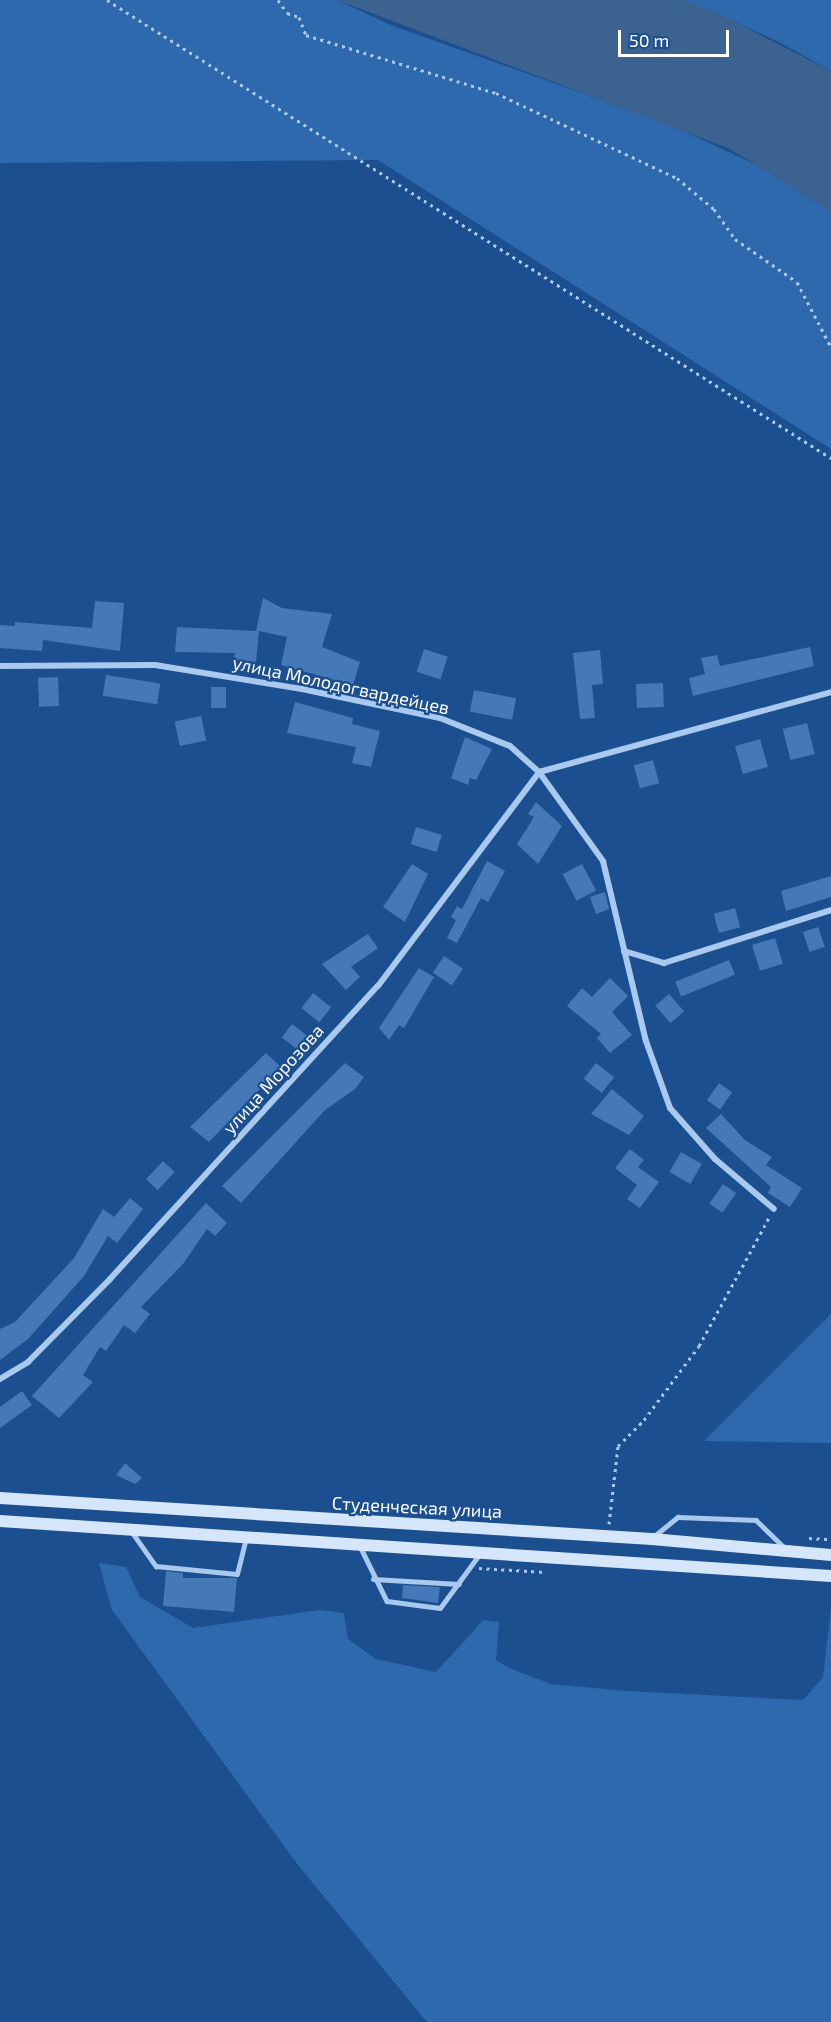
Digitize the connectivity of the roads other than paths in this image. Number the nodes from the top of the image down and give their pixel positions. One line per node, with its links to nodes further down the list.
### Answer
1 (0, 666): 3 (street, улица Молодогвардейцев)
2 (831, 692): 3 (street)
3 (539, 772): 5 (street, улица Молодогвардейцев); 7 (street, улица Морозова)
4 (831, 910): 5 (street)
5 (624, 951): 6 (street, улица Молодогвардейцев)
6 (774, 1209)
7 (0, 1379)
8 (0, 1498): 11 (main road, Студенческая улица)
9 (0, 1521): 10 (main road)
10 (129, 1528): 12 (main road); 12 (lane)
11 (652, 1539): 14 (main road, Студенческая улица); 14 (lane)
12 (245, 1541): 13 (main road)
13 (361, 1548): 15 (main road); 18 (lane)
14 (790, 1553): 16 (main road, Студенческая улица)
15 (480, 1555): 17 (main road); 19 (lane)
16 (831, 1555)
17 (831, 1576)
18 (373, 1579): 19 (lane); 19 (lane)
19 (459, 1584)

